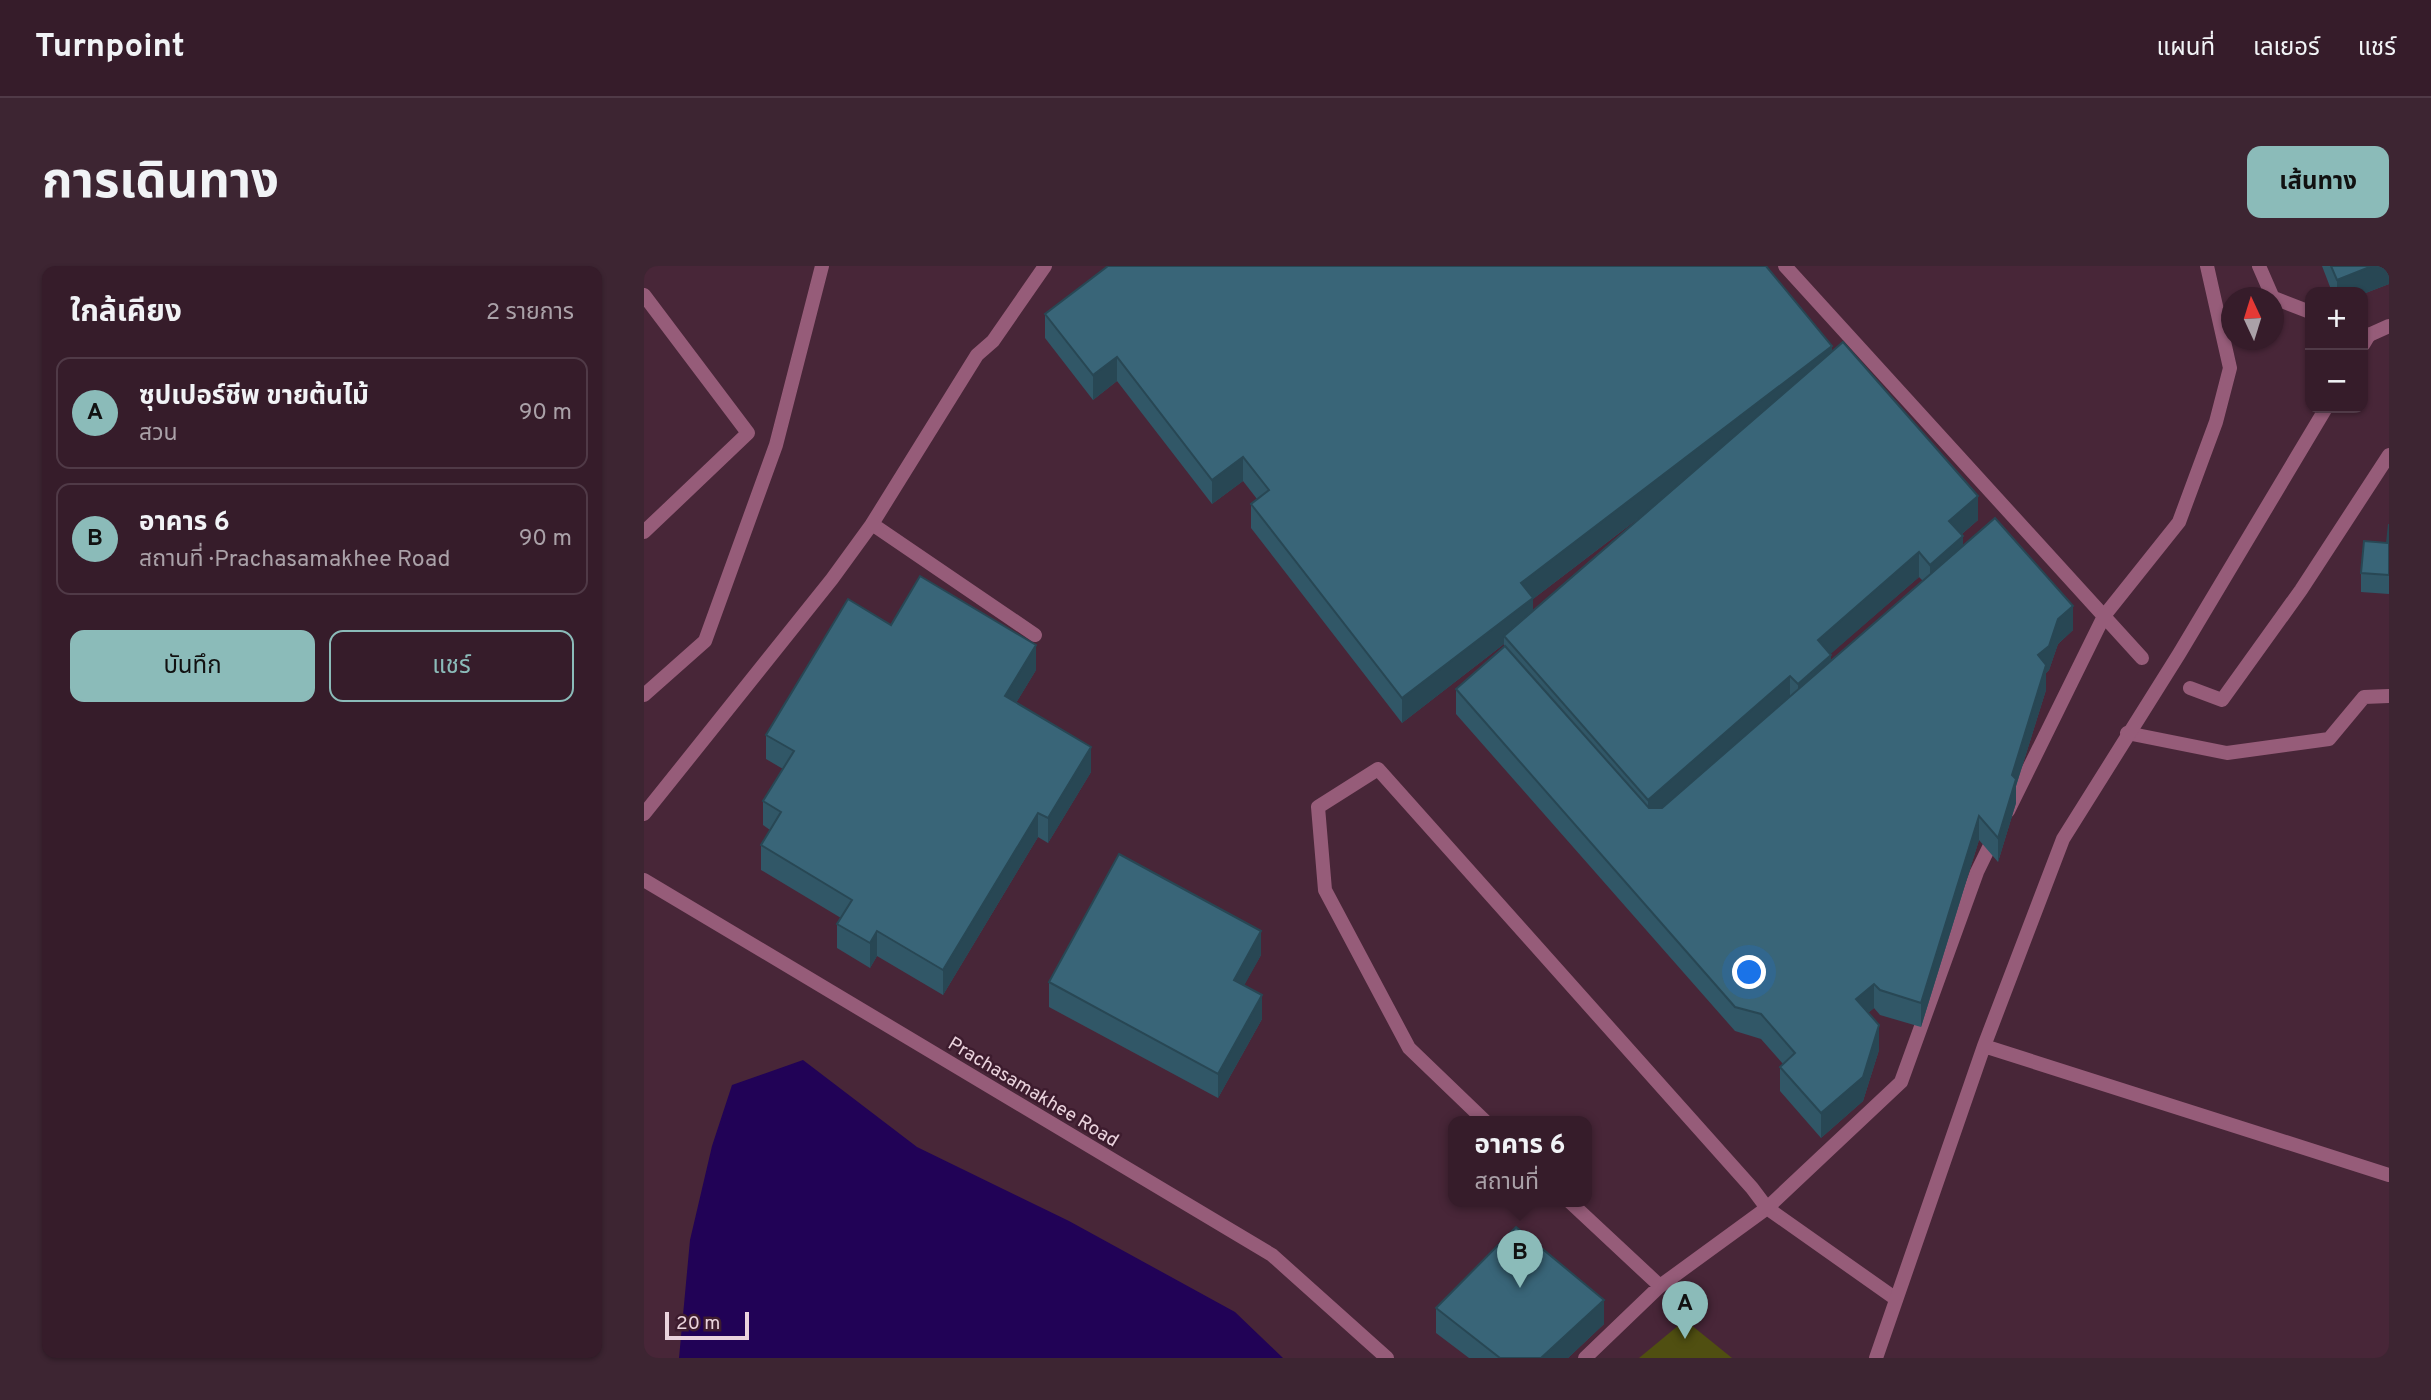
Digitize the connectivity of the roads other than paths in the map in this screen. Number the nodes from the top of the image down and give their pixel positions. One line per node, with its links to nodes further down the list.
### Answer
1 (822, 266): 20 (street)
2 (1045, 266): 14 (street)
3 (1785, 266): 16 (street)
4 (2207, 266): 16 (street)
5 (2259, 266): 6 (street)
6 (2268, 287)
7 (645, 297): 15 (street)
8 (2284, 302): 9 (street)
9 (2305, 310)
10 (2389, 326): 11 (street)
11 (2368, 336)
12 (2323, 413): 22 (street)
13 (2389, 455): 19 (street)
14 (872, 524): 17 (street); 23 (street)
15 (644, 532)
16 (2104, 616): 18 (street); 29 (street)
17 (1035, 635)
18 (2142, 658)
19 (2190, 688)
20 (644, 695)
21 (2389, 696): 22 (street)
22 (2127, 733): 25 (street)
23 (644, 814)
24 (644, 880): 32 (street, Prachasamakhee Road)
25 (1984, 1046): 27 (street); 31 (street)
26 (1480, 1116): 29 (street)
27 (2389, 1175)
28 (1575, 1207): 30 (street)
29 (1767, 1208): 30 (street); 31 (street)
30 (1660, 1286): 33 (street)
31 (1896, 1299): 34 (street)
32 (1387, 1358)
33 (1585, 1358)
34 (1876, 1358)

